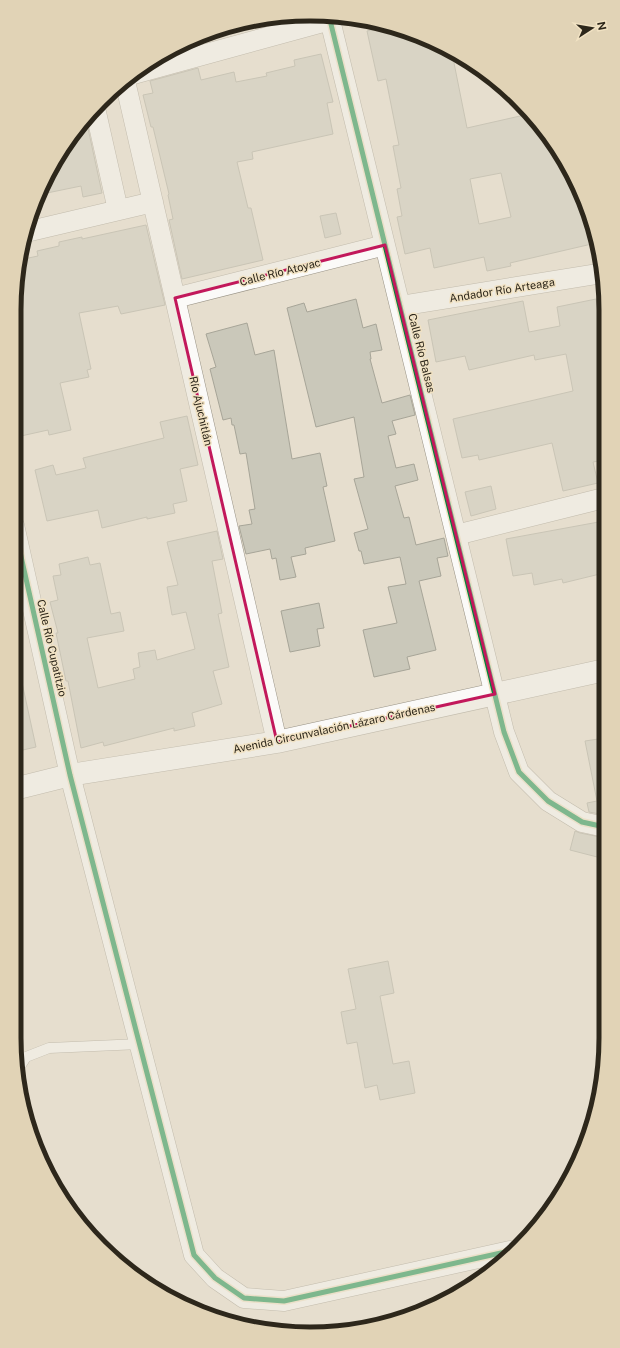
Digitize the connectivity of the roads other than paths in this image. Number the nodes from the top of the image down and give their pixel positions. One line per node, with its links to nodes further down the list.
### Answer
1 (317, 21): 3 (street)
2 (330, 22): 9 (street, Calle Río Balsas)
3 (151, 69)
4 (126, 87): 6 (street, Río Ajuchitlán)
5 (97, 115): 7 (street)
6 (153, 202): 7 (street); 11 (street, Río Ajuchitlán)
7 (118, 210): 8 (street)
8 (32, 231)
9 (385, 245): 11 (street, Calle Río Atoyac); 12 (street, Calle Río Balsas)
10 (597, 275): 12 (street, Andador Río Arteaga)
11 (175, 298): 18 (street, Río Ajuchitlán)
12 (400, 306): 14 (street, Calle Río Balsas)
13 (599, 499): 14 (street)
14 (456, 535): 17 (street, Calle Río Balsas)
15 (21, 557): 19 (street, Calle Río Cupatitzio)
16 (599, 671): 17 (street, Avenida Circunvalación Lázaro Cárdenas)
17 (495, 694): 18 (street, Avenida Circunvalación Lázaro Cárdenas); 21 (street, Calle Río Balsas)
18 (277, 742): 19 (street, Avenida Circunvalación Lázaro Cárdenas)
19 (70, 775): 20 (street, Avenida Circunvalación Lázaro Cárdenas); 22 (street, Calle Río Cupatitzio)
20 (21, 786)
21 (599, 826)
22 (140, 1044): 23 (lane); 24 (street, Calle Río Cupatitzio)
23 (22, 1063)
24 (504, 1252)

